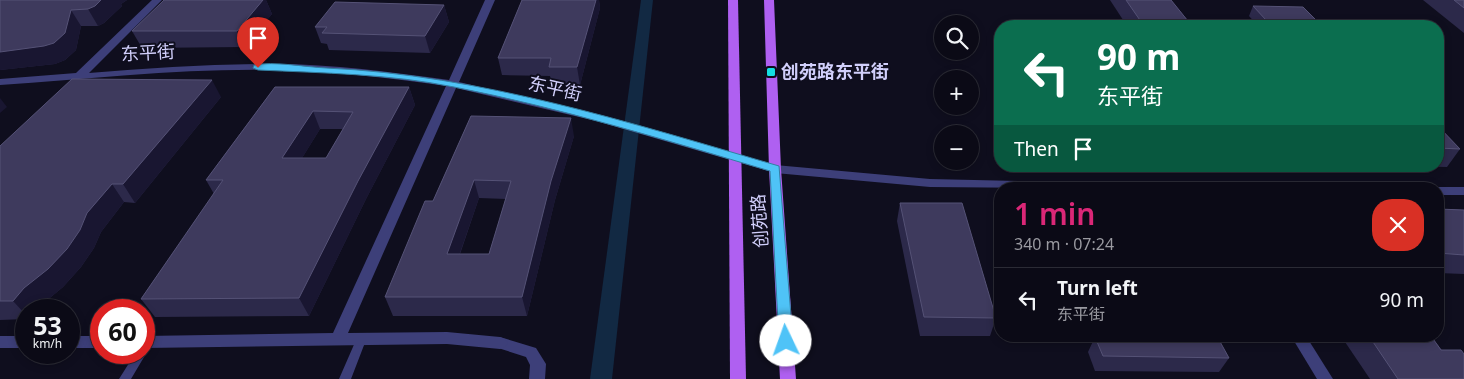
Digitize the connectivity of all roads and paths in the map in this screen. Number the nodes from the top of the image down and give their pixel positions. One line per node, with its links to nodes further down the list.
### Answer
1 (157, 0): 5 (street)
2 (490, 0): 7 (street)
3 (733, 0): 9 (main road, 创苑路)
4 (769, 0): 10 (main road, 创苑路)
5 (80, 75): 6 (street, 东平街); 7 (street, 东平街); 8 (street)
6 (0, 82)
7 (453, 84): 9 (street, 东平街); 14 (street)
8 (65, 88)
9 (736, 158): 10 (street, 东平街); 24 (main road, 创苑路)
10 (775, 169): 11 (street, 东平街); 25 (main road, 创苑路)
11 (994, 184)
12 (1444, 191): 13 (street)
13 (1464, 191)
14 (338, 340): 15 (street); 19 (street)
15 (361, 340): 22 (lane); 23 (street)
16 (0, 342): 17 (street)
17 (15, 342)
18 (1302, 342): 26 (street)
19 (155, 346)
20 (134, 364): 21 (lane)
21 (125, 379)
22 (345, 379)
23 (537, 379)
24 (738, 379)
25 (788, 379)
26 (1325, 379)

